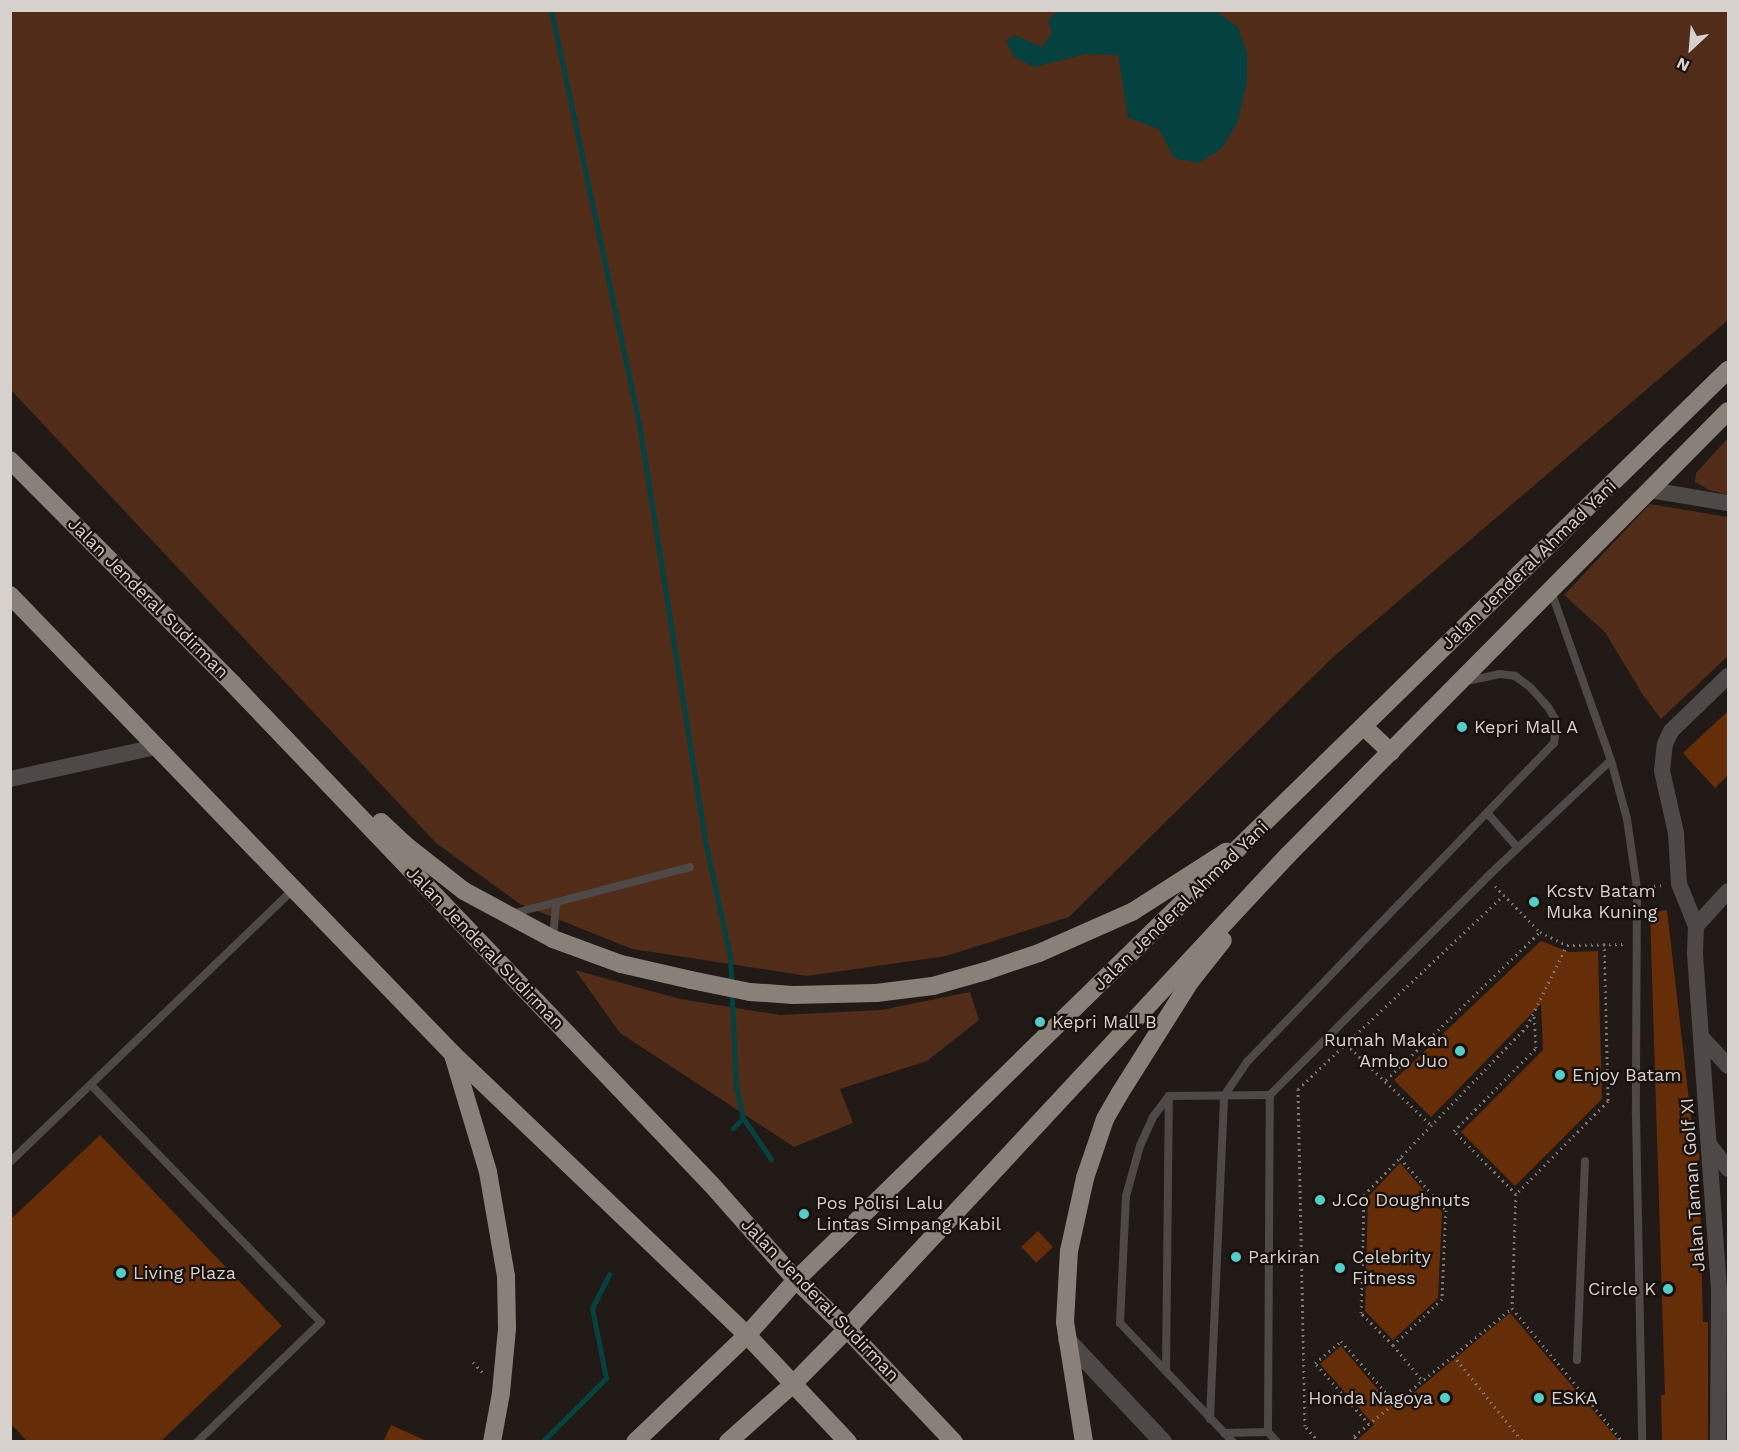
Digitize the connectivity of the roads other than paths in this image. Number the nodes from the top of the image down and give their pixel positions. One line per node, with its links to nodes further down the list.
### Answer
1 (1728, 370): 11 (highway, Jalan Jenderal Ahmad Yani)
2 (1728, 411): 4 (highway, Jalan Jenderal Ahmad Yani)
3 (10, 460): 10 (highway, Jalan Jenderal Sudirman)
4 (1650, 490): 5 (street); 6 (highway, Jalan Jenderal Ahmad Yani)
5 (1728, 503)
6 (1551, 590): 9 (highway, Jalan Jenderal Ahmad Yani); 14 (lane)
7 (10, 595): 12 (highway)
8 (1728, 676): 25 (street)
9 (1461, 682): 13 (highway, Jalan Jenderal Ahmad Yani); 16 (lane)
10 (234, 684): 24 (highway); 38 (highway, Jalan Jenderal Sudirman)
11 (1364, 726): 13 (highway); 17 (highway, Jalan Jenderal Ahmad Yani)
12 (155, 747): 15 (street); 21 (highway)
13 (1391, 752): 19 (highway, Jalan Jenderal Ahmad Yani)
14 (1611, 760): 18 (lane); 59 (lane)
15 (10, 779)
16 (1488, 814): 18 (lane); 33 (lane)
17 (1255, 834): 26 (highway); 38 (highway, Jalan Jenderal Ahmad Yani)
18 (1518, 848): 31 (lane)
19 (1288, 855): 40 (highway, Jalan Jenderal Ahmad Yani); 42 (highway)
20 (690, 867): 23 (lane)
21 (293, 890): 28 (highway); 30 (lane)
22 (1728, 891): 25 (street)
23 (556, 902): 24 (lane); 26 (lane)
24 (506, 915): 26 (highway)
25 (1696, 926): 27 (street, Jalan Taman Golf XI)
26 (553, 939)
27 (1703, 1039): 29 (street); 34 (street, Jalan Taman Golf XI)
28 (453, 1054): 41 (highway); 50 (highway)
29 (1728, 1066)
30 (91, 1085): 36 (lane); 49 (lane)
31 (1270, 1095): 33 (lane); 47 (lane)
32 (1169, 1096): 33 (lane); 44 (lane); 44 (lane)
33 (1224, 1096): 46 (lane)
34 (1711, 1148): 37 (street); 39 (street, Jalan Taman Golf XI)
35 (1585, 1161): 43 (lane)
36 (10, 1162)
37 (1728, 1169)
38 (796, 1280): 40 (highway, Jalan Jenderal Sudirman); 41 (highway, Jalan Jenderal Ahmad Yani)
39 (1724, 1287): 60 (street, Jalan Taman Golf XI)
40 (847, 1329): 45 (highway, Jalan Jenderal Ahmad Yani); 54 (highway, Jalan Jenderal Sudirman)
41 (747, 1335): 45 (highway); 51 (highway, Jalan Jenderal Ahmad Yani)
42 (1067, 1340): 55 (highway); 56 (street)
43 (1577, 1360)
44 (1166, 1371): 46 (lane)
45 (793, 1384): 52 (highway, Jalan Jenderal Ahmad Yani); 53 (highway)
46 (1210, 1419): 48 (lane)
47 (1268, 1432): 48 (lane); 58 (lane)
48 (1224, 1433): 57 (lane)
49 (197, 1442)
50 (492, 1442)
51 (635, 1442)
52 (728, 1442)
53 (848, 1442)
54 (954, 1442)
55 (1084, 1442)
56 (1163, 1442)
57 (1233, 1442)
58 (1277, 1442)
59 (1642, 1442)
60 (1718, 1442)

